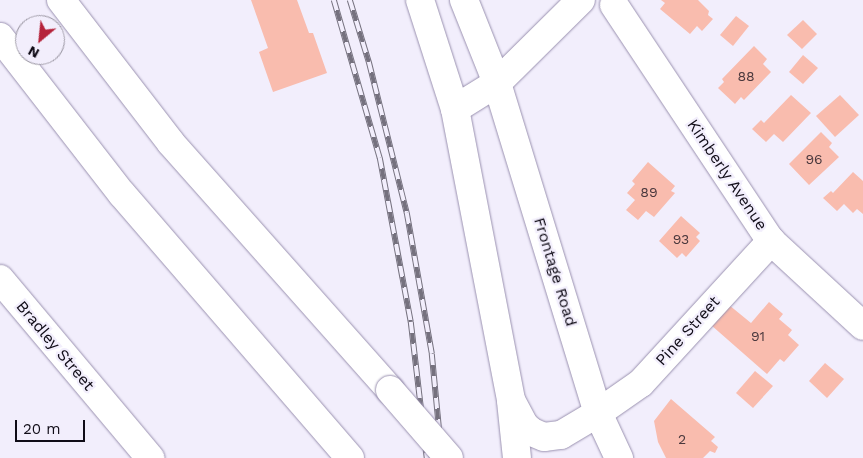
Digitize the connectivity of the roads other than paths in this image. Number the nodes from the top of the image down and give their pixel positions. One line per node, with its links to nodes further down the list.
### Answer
1 (61, 0): 16 (main road, bridge)
2 (420, 0): 8 (main road)
3 (464, 0): 7 (main road, Frontage Road)
4 (581, 0): 7 (main road)
5 (614, 5): 9 (main road, Kimberly Avenue)
6 (0, 37): 15 (main road)
7 (497, 84): 8 (main road); 13 (main road, Frontage Road)
8 (455, 109): 12 (main road)
9 (771, 241): 11 (main road, Kimberly Avenue); 13 (main road, Pine Street)
10 (0, 280): 14 (main road, Bradley Street)
11 (863, 326)
12 (512, 401): 13 (main road, Pine Street); 17 (main road)
13 (598, 413): 18 (main road, Frontage Road)
14 (150, 458)
15 (350, 458)
16 (449, 458)
17 (517, 458)
18 (619, 458)

